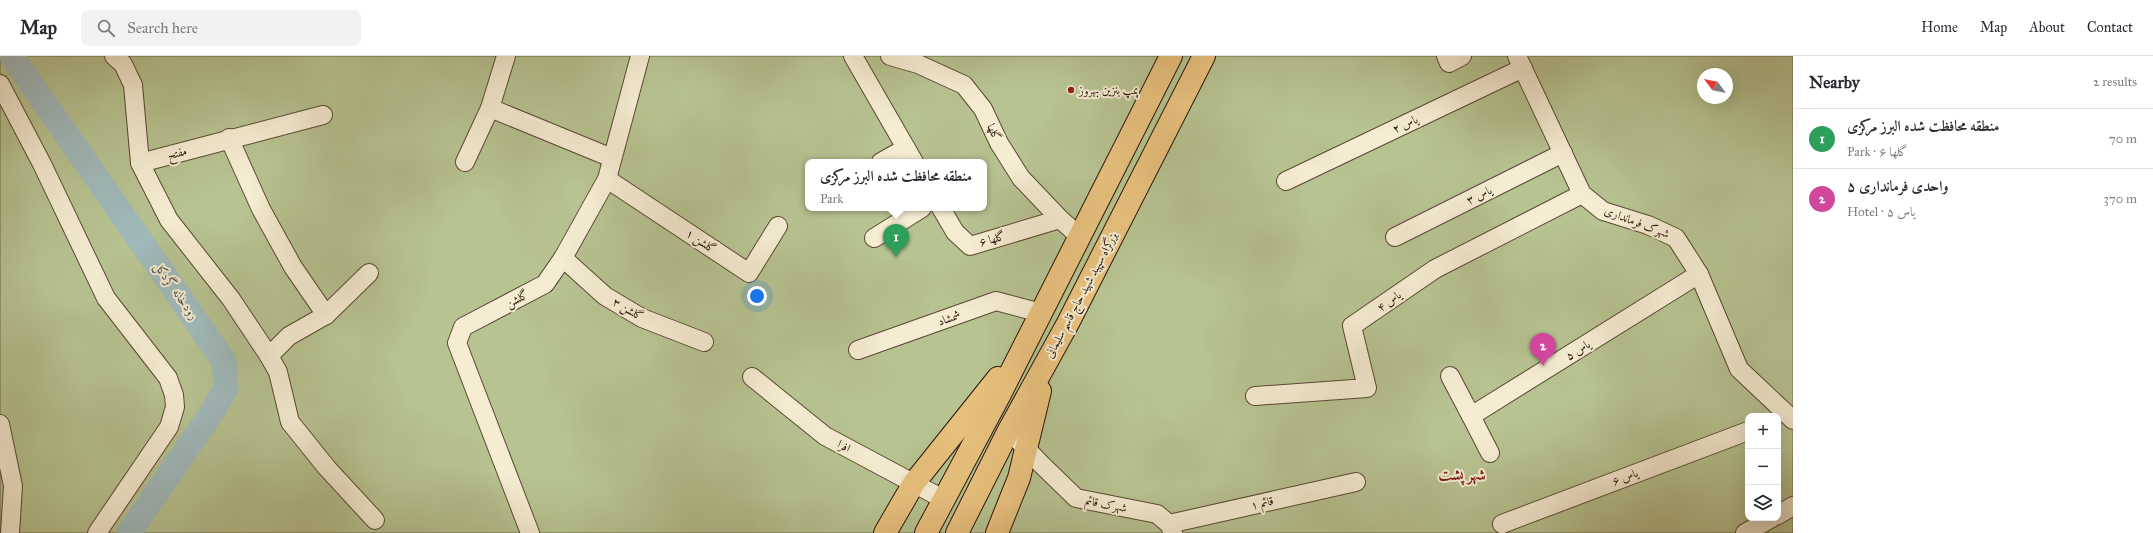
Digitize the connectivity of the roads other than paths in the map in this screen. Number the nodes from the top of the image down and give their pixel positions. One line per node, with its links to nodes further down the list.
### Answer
1 (114, 56): 20 (street)
2 (506, 56): 12 (street)
3 (640, 56): 17 (street, گلشن)
4 (853, 56): 16 (street)
5 (890, 56): 26 (street, گلها)
6 (1171, 56): 28 (highway)
7 (1204, 56): 40 (highway, بزرگراه سپهبد شهید حاج قاسم سلیمانی)
8 (1446, 56): 9 (street)
9 (1462, 56)
10 (1520, 62): 15 (street, شهرک فرمانداری); 22 (street, یاس ۲)
11 (0, 84): 61 (street)
12 (490, 108): 17 (street); 19 (street)
13 (323, 115): 14 (street, مفتح)
14 (229, 138): 20 (street, مفتح); 35 (street)
15 (1563, 153): 23 (street, شهرک فرمانداری); 29 (street, یاس ۳)
16 (910, 155): 18 (street)
17 (612, 158): 21 (street, گلشن)
18 (893, 159)
19 (465, 162)
20 (140, 163): 39 (street)
21 (606, 178): 27 (street, گلشن ۱); 31 (street, گلشن)
22 (1286, 180)
23 (1582, 194): 33 (street, شهرک فرمانداری); 43 (street, یاس ۴)
24 (917, 211): 30 (street)
25 (943, 211): 26 (street, گلها ۶)
26 (1060, 220): 28 (street, گلها)
27 (778, 226)
28 (1079, 236): 34 (highway)
29 (1395, 237)
30 (874, 238)
31 (562, 258): 36 (street, گلشن ۳); 62 (street, گلشن)
32 (369, 273): 35 (street)
33 (1699, 274): 44 (street, یاس ۵); 45 (street, شهرک فرمانداری)
34 (1041, 313): 37 (highway); 38 (street, شمشاد)
35 (326, 315): 39 (street)
36 (704, 342)
37 (1024, 348): 51 (highway); 53 (highway)
38 (858, 350)
39 (269, 356): 56 (street)
40 (1049, 357): 47 (highway, بزرگراه سپهبد شهید حاج قاسم سلیمانی); 49 (highway)
41 (1450, 376): 44 (street)
42 (752, 377): 51 (street, افرا)
43 (1255, 396)
44 (1471, 416): 50 (street)
45 (1787, 418)
46 (0, 424): 59 (street)
47 (1009, 430): 49 (street, شهرک قائم); 65 (highway, بزرگراه سپهبد شهید حاج قاسم سلیمانی)
48 (1745, 432): 58 (street, یاس ۶)
49 (1025, 448): 60 (street, شهرک قائم); 66 (highway)
50 (1490, 453)
51 (914, 482): 53 (street, افرا); 63 (highway)
52 (1356, 482): 60 (street, قائم ۱)
53 (944, 500): 64 (highway)
54 (1793, 506): 55 (street)
55 (1781, 513)
56 (376, 520)
57 (1767, 521): 67 (street)
58 (1502, 524)
59 (7, 525)
60 (1171, 529)
61 (96, 533)
62 (530, 533)
63 (885, 533)
64 (926, 533)
65 (957, 533)
66 (997, 533)
67 (1745, 533)

